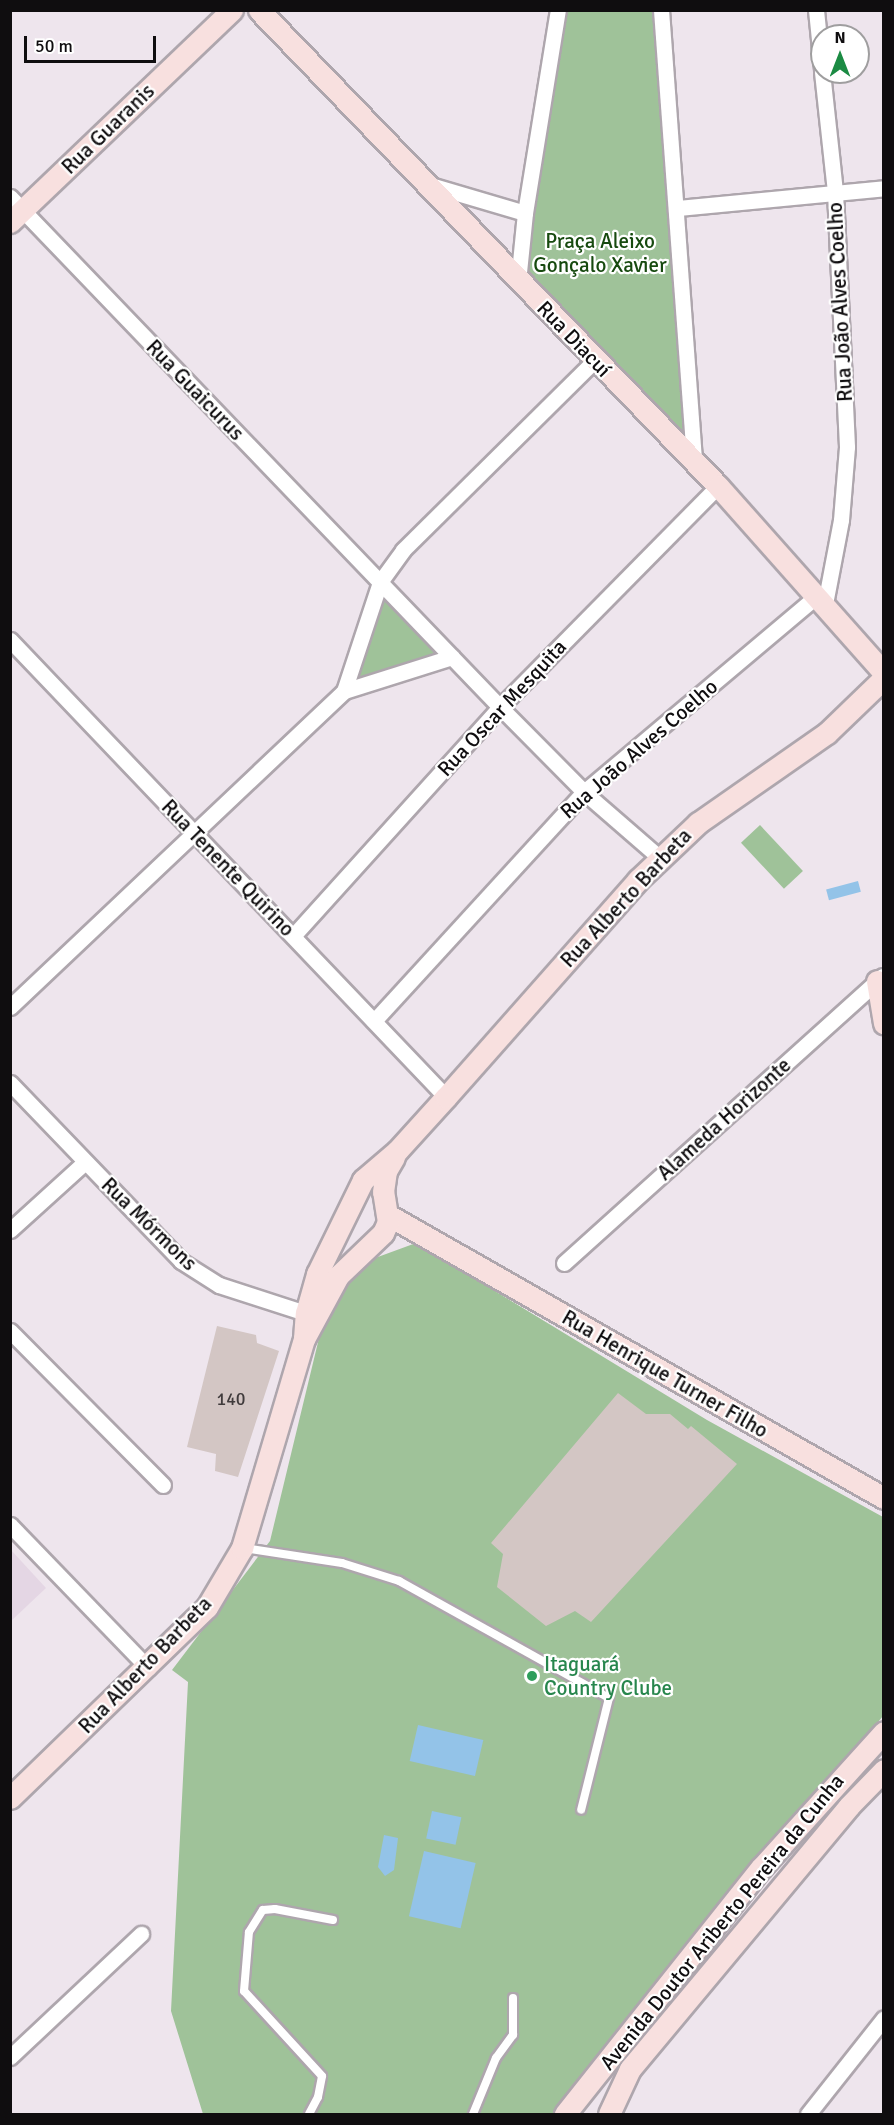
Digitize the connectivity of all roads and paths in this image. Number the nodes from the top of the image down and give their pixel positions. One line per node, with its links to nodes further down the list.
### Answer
1 (232, 10): 10 (main road, Rua Guaranis)
2 (259, 10): 6 (main road, Rua Diacuí)
3 (558, 10): 11 (street)
4 (661, 10): 9 (street)
5 (823, 84): 8 (street, Rua João Alves Coelho)
6 (421, 182): 11 (street); 12 (main road, Rua Diacuí)
7 (884, 188): 8 (street)
8 (835, 192): 9 (street); 17 (street, Rua João Alves Coelho)
9 (678, 208): 14 (street)
10 (15, 210): 16 (street, Rua Guaicurus)
11 (525, 213): 12 (street)
12 (518, 282): 13 (main road, Rua Diacuí)
13 (594, 361): 14 (main road, Rua Diacuí); 16 (street)
14 (694, 463): 15 (main road, Rua Diacuí)
15 (718, 486): 17 (main road, Rua Diacuí); 23 (street, Rua Oscar Mesquita)
16 (380, 582): 19 (street, Rua Guaicurus); 22 (street)
17 (821, 600): 20 (main road, Rua Diacuí); 24 (street, Rua João Alves Coelho)
18 (10, 639): 25 (street, Rua Tenente Quirino)
19 (452, 657): 22 (street); 23 (street, Rua Guaicurus)
20 (884, 673)
21 (884, 678): 26 (main road, Rua Alberto Barbeta)
22 (344, 691): 25 (street)
23 (500, 707): 24 (street, Rua Guaicurus); 27 (street, Rua Oscar Mesquita)
24 (584, 792): 26 (street, Rua Guaicurus); 30 (street, Rua João Alves Coelho)
25 (195, 833): 27 (street, Rua Tenente Quirino); 29 (street)
26 (660, 858): 33 (main road, Rua Alberto Barbeta)
27 (293, 936): 30 (street, Rua Tenente Quirino)
28 (880, 978): 31 (main road); 41 (street, Alameda Horizonte)
29 (10, 1007)
30 (374, 1021): 33 (street, Rua Tenente Quirino)
31 (884, 1023)
32 (10, 1083): 35 (street, Rua Mórmons)
33 (446, 1097): 34 (main road, Rua Alberto Barbeta)
34 (397, 1151): 36 (main road); 37 (main road)
35 (85, 1162): 38 (street); 42 (street, Rua Mórmons)
36 (348, 1212): 37 (main road); 39 (main road); 42 (main road)
37 (388, 1214): 39 (main road); 40 (main road, Rua Henrique Turner Filho)
38 (10, 1230)
39 (374, 1239): 40 (main road); 42 (main road)
40 (446, 1250): 45 (main road, Rua Henrique Turner Filho)
41 (564, 1263)
42 (311, 1315): 47 (main road, Rua Alberto Barbeta)
43 (10, 1331): 44 (street)
44 (163, 1485)
45 (884, 1498)
46 (10, 1525): 48 (street)
47 (242, 1548): 48 (main road, Rua Alberto Barbeta); 52 (lane)
48 (148, 1668): 51 (main road, Rua Alberto Barbeta)
49 (884, 1732): 60 (main road, Avenida Doutor Ariberto Pereira da Cunha)
50 (884, 1770): 61 (main road, Avenida Doutor Ariberto Pereira da Cunha)
51 (10, 1798)
52 (581, 1810)
53 (333, 1920): 58 (lane)
54 (141, 1934): 57 (street)
55 (513, 1998): 59 (lane)
56 (884, 2018): 62 (street)
57 (10, 2057)
58 (309, 2115)
59 (473, 2115)
60 (565, 2115)
61 (609, 2115)
62 (808, 2115)

